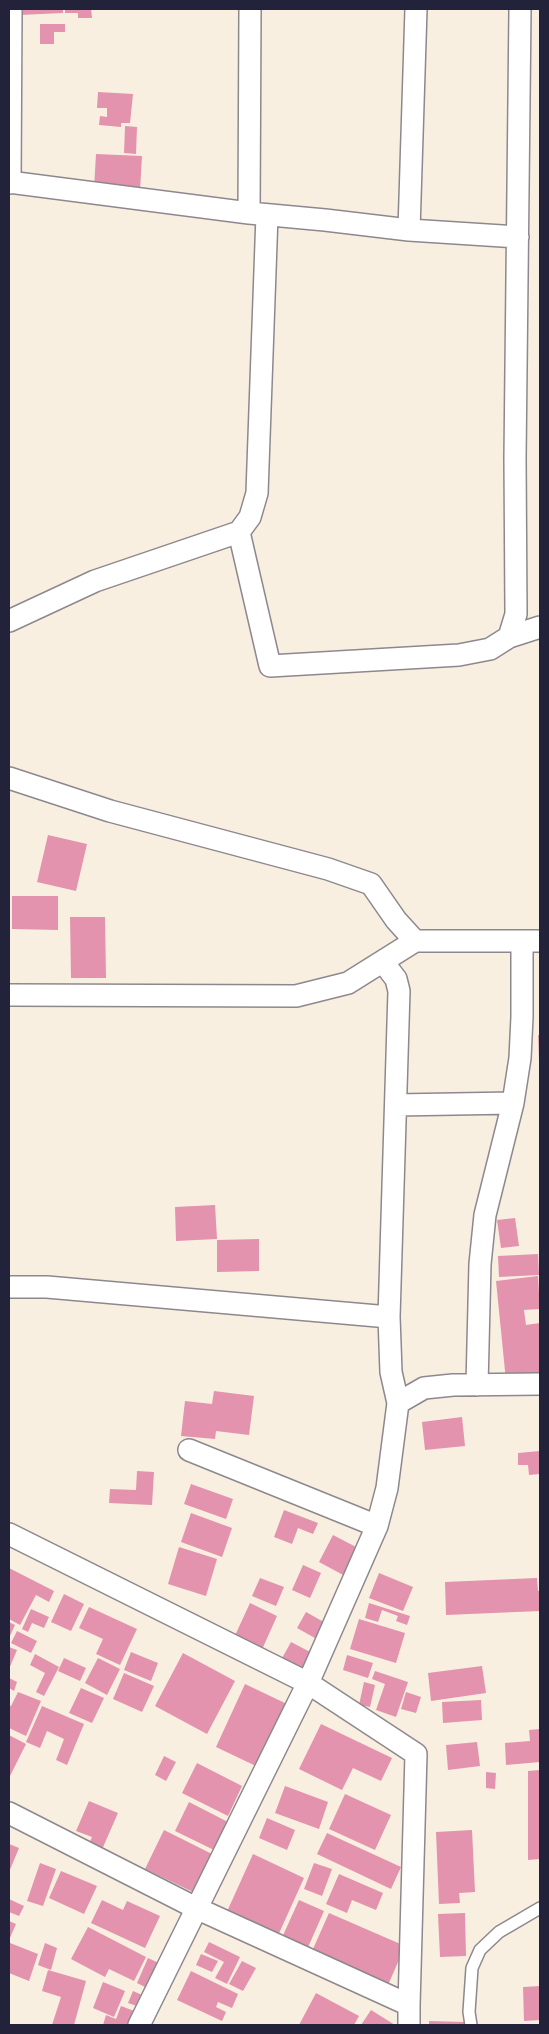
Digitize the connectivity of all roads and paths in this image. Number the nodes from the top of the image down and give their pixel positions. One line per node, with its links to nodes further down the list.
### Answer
1 (11, 9): 5 (street)
2 (250, 9): 6 (street)
3 (416, 9): 7 (street)
4 (520, 9): 8 (street)
5 (9, 182): 6 (street)
6 (258, 214): 7 (street); 9 (street)
7 (409, 230): 8 (street)
8 (518, 237): 12 (street)
9 (238, 532): 10 (street); 12 (street)
10 (9, 621)
11 (540, 627): 12 (street)
12 (509, 637)
13 (9, 778): 14 (street)
14 (415, 941): 15 (street); 16 (street)
15 (531, 941): 18 (street)
16 (384, 962): 17 (street); 19 (street)
17 (9, 995)
18 (513, 1103): 19 (street); 23 (street)
19 (396, 1105): 21 (street)
20 (9, 1287): 21 (street)
21 (389, 1316): 24 (street)
22 (540, 1384): 23 (street)
23 (477, 1385): 24 (street)
24 (398, 1403): 26 (street)
25 (189, 1450): 26 (street)
26 (377, 1526): 28 (street)
27 (9, 1534): 28 (street)
28 (308, 1684): 30 (street); 32 (street)
29 (9, 1813): 30 (street)
30 (196, 1908): 32 (street); 33 (street)
31 (540, 1908): 34 (lane)
32 (409, 2015)
33 (139, 2025)
34 (471, 2025)

